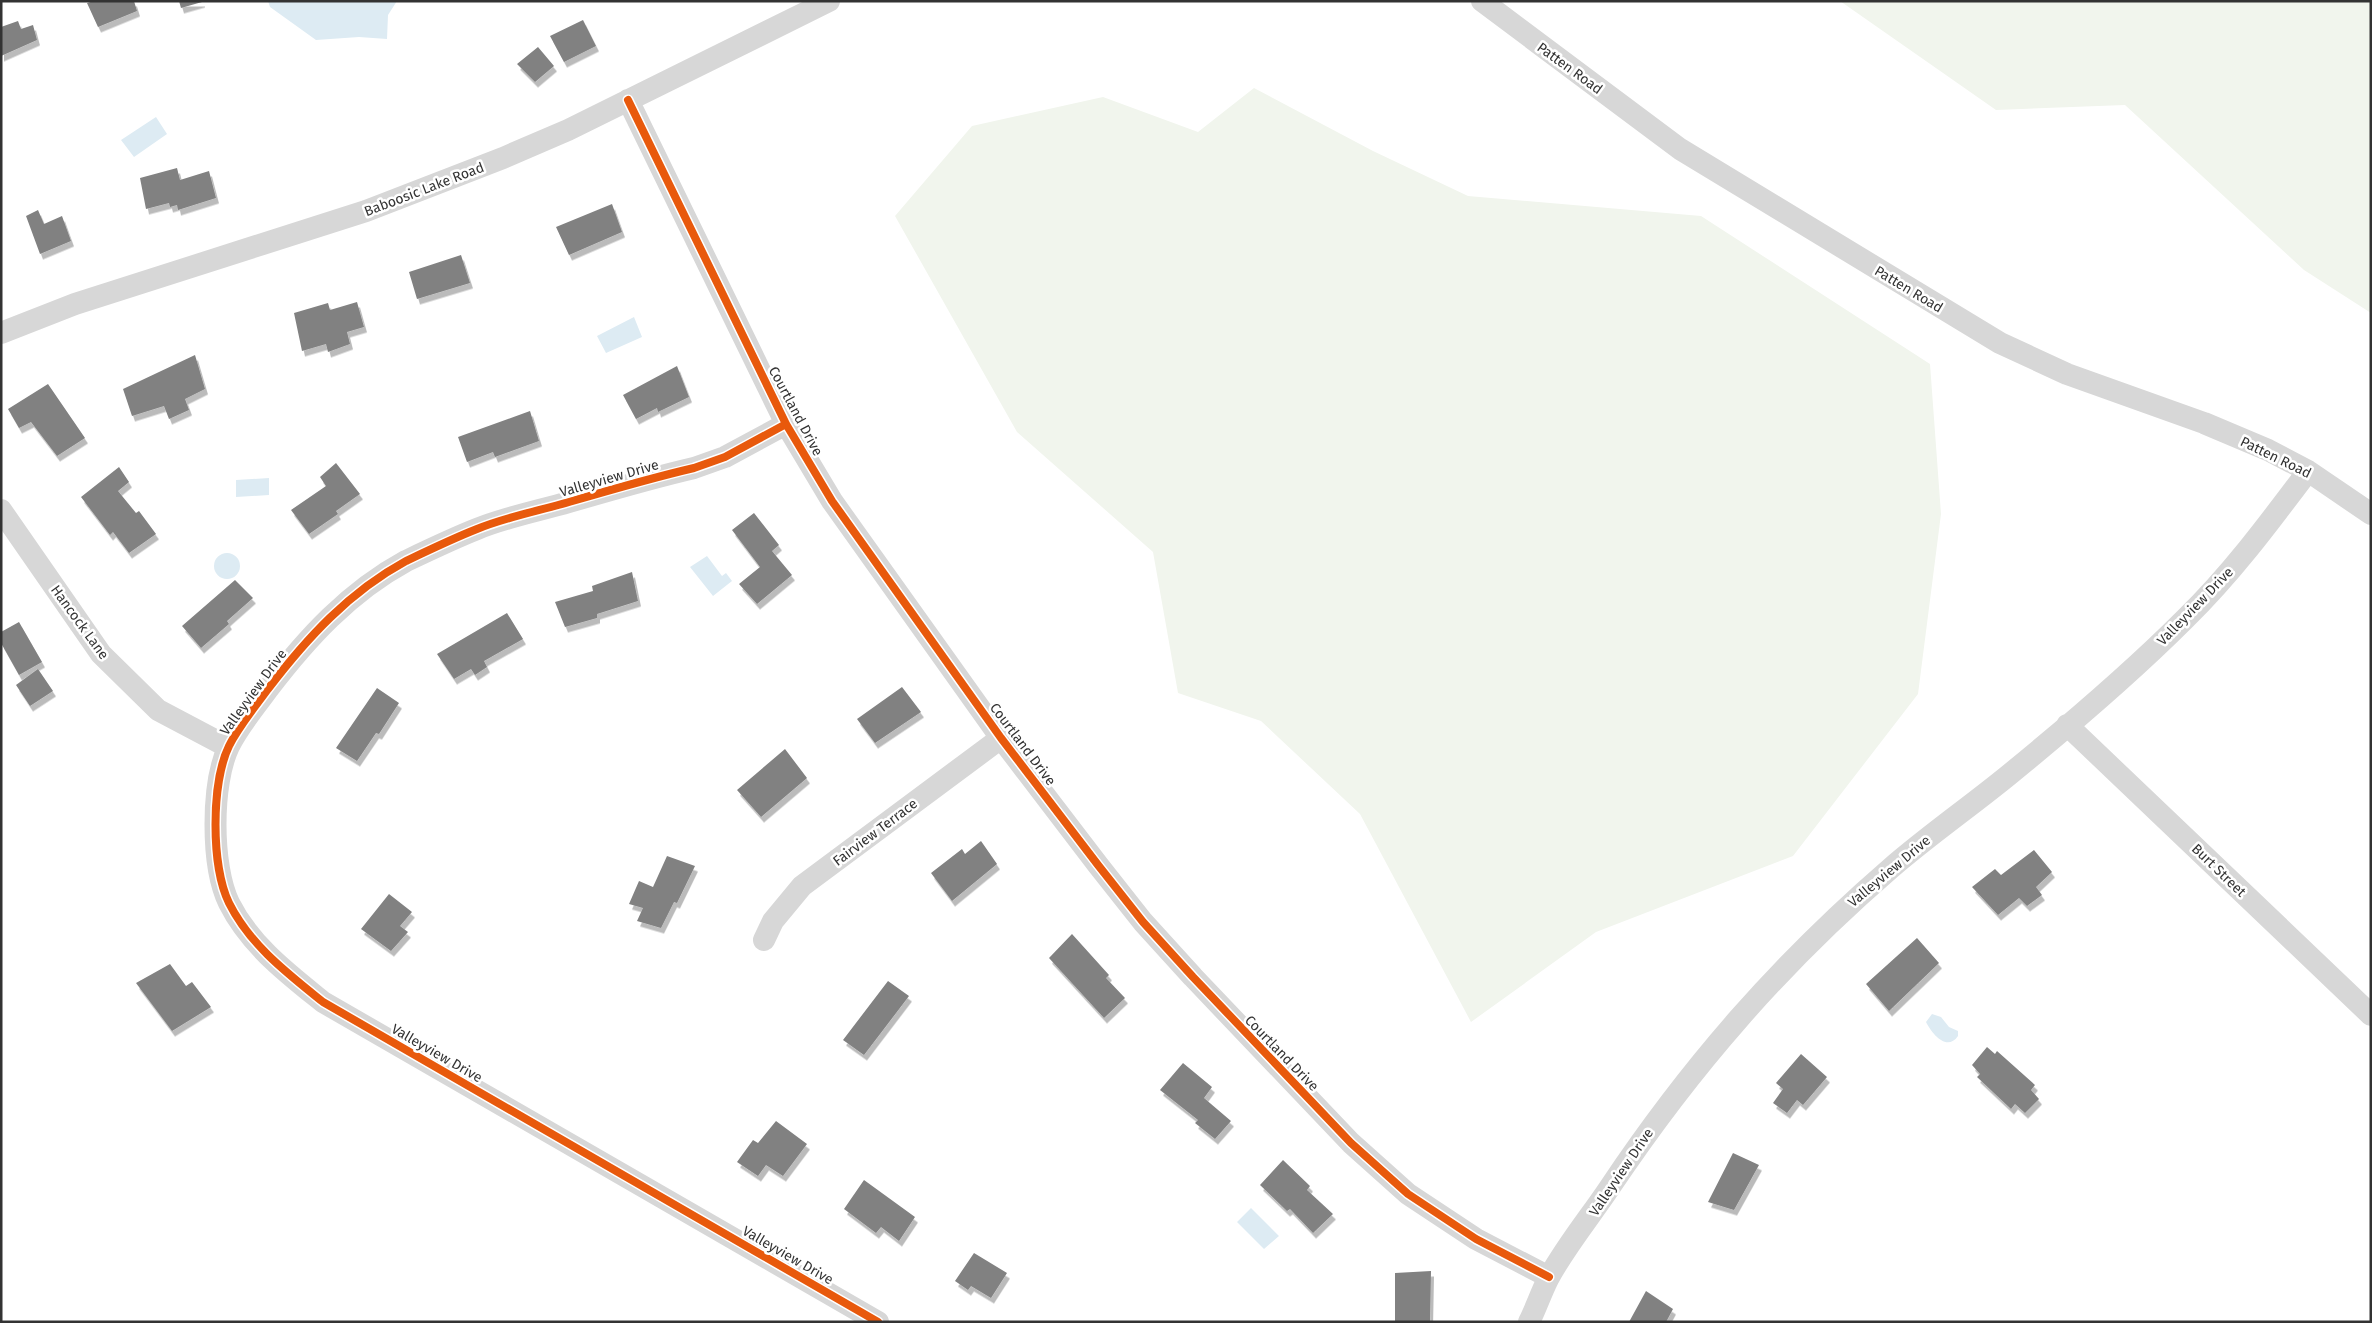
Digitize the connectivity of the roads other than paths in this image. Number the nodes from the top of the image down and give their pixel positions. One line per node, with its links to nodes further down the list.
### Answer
1 (829, 1): 3 (street, Baboosic Lake Road)
2 (1482, 1): 6 (street, Patten Road)
3 (628, 100): 4 (street, Baboosic Lake Road); 5 (street, Courtland Drive)
4 (1, 332)
5 (786, 424): 10 (street, Courtland Drive); 11 (street, Valleyview Drive)
6 (2308, 471): 8 (street, Patten Road); 9 (street, Valleyview Drive)
7 (1, 510): 11 (street, Hancock Lane)
8 (2371, 514)
9 (2067, 725): 13 (street, Burt Street); 14 (street, Valleyview Drive)
10 (1002, 738): 12 (street, Fairview Terrace); 14 (street, Courtland Drive)
11 (228, 747): 15 (street, Valleyview Drive)
12 (764, 940)
13 (2371, 1015)
14 (1549, 1277): 16 (street, Valleyview Drive)
15 (878, 1322)
16 (1529, 1322)

